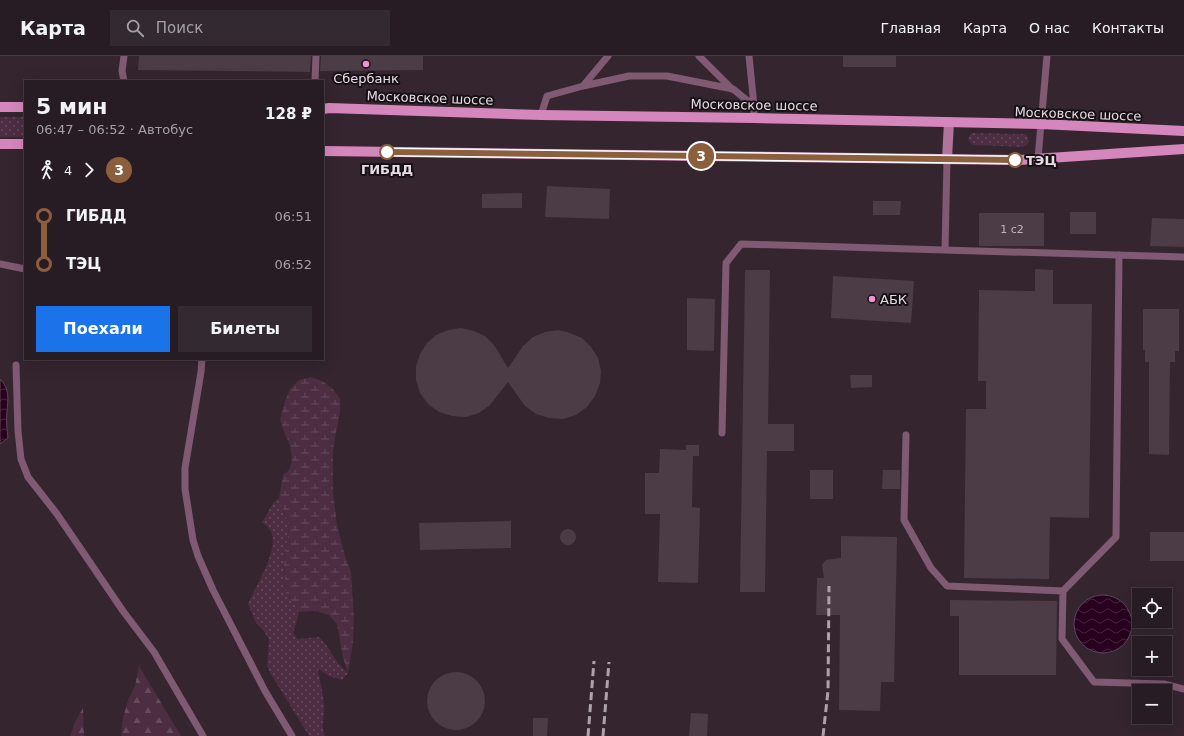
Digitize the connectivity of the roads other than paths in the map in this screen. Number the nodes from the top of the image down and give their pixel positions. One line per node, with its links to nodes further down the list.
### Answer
1 (124, 56): 7 (lane)
2 (316, 56): 8 (lane)
3 (608, 56): 9 (lane)
4 (699, 56): 10 (lane)
5 (750, 56): 12 (lane)
6 (1047, 56): 18 (lane)
7 (124, 80)
8 (315, 80)
9 (583, 86): 10 (lane); 15 (lane)
10 (733, 89): 12 (lane)
11 (24, 106): 13 (main road)
12 (754, 106): 16 (lane)
13 (0, 107)
14 (324, 109): 15 (main road, Московское шоссе)
15 (541, 116): 16 (main road, Московское шоссе)
16 (754, 118): 17 (main road, Московское шоссе)
17 (949, 122): 18 (main road, Московское шоссе); 25 (street)
18 (1040, 124): 19 (main road, Московское шоссе); 24 (lane)
19 (1184, 131)
20 (0, 144): 21 (main road)
21 (24, 144)
22 (1184, 149): 24 (main road)
23 (324, 151): 25 (main road)
24 (1038, 158): 25 (main road)
25 (947, 159): 26 (lane)
26 (945, 250): 27 (lane); 33 (lane)
27 (1119, 255): 28 (lane); 35 (lane)
28 (1184, 257)
29 (0, 264): 30 (lane)
30 (24, 269)
31 (202, 360): 38 (lane)
32 (16, 365): 37 (lane)
33 (722, 433)
34 (906, 435): 35 (lane)
35 (1064, 591): 36 (lane)
36 (1184, 689)
37 (203, 736)
38 (292, 736)

